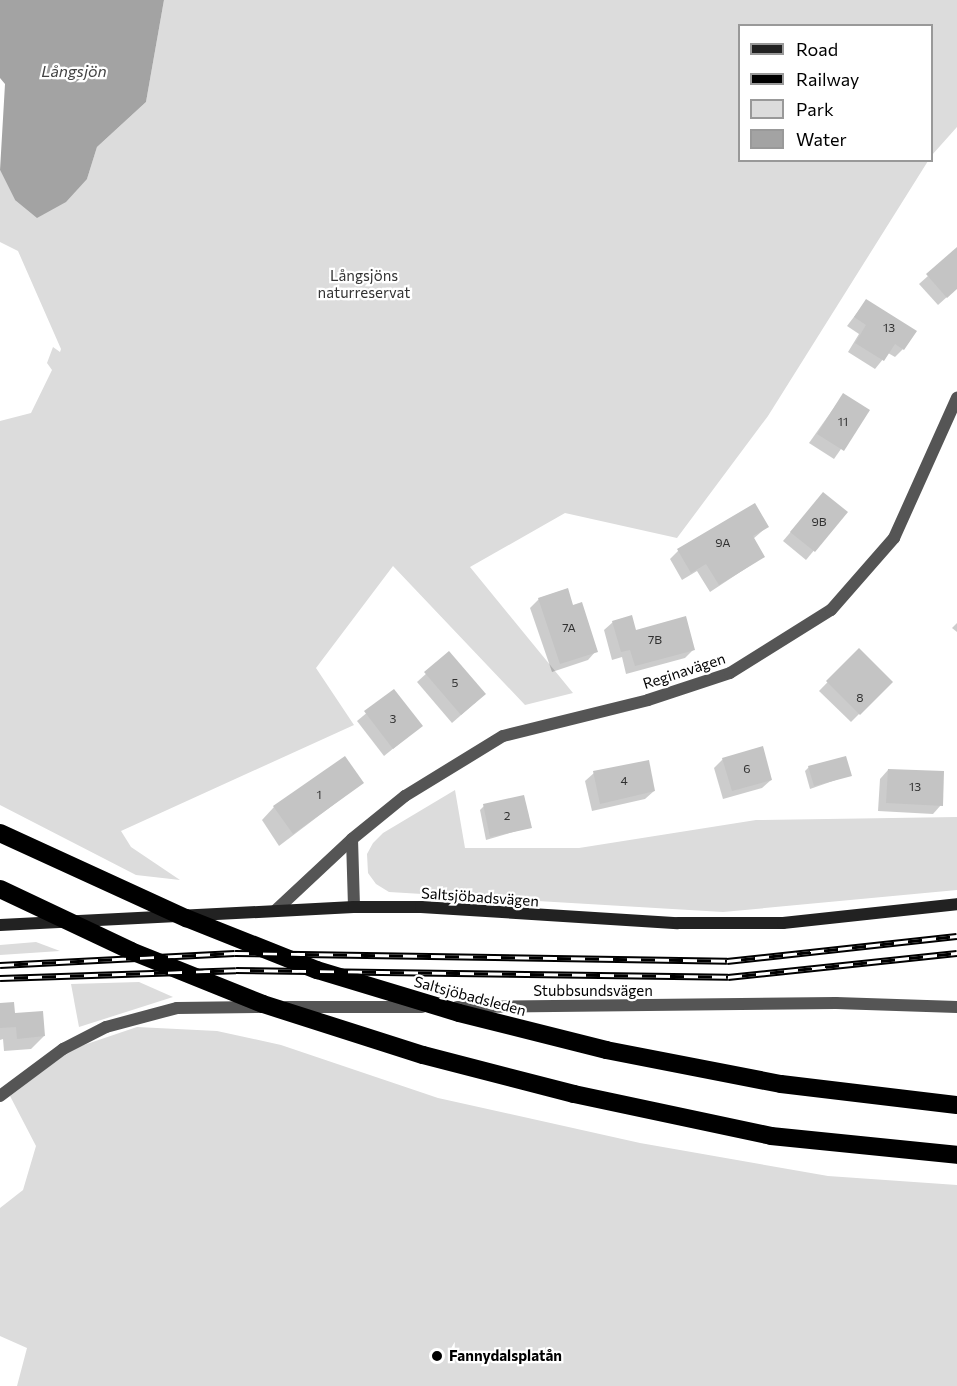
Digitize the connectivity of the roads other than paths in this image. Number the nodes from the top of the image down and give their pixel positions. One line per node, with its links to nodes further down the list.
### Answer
1 (957, 398): 3 (street, Reginavägen)
2 (0, 833): 11 (highway, Saltsjöbadsleden)
3 (352, 839): 6 (street); 7 (street, Reginavägen)
4 (0, 889): 12 (highway)
5 (957, 904): 6 (street, Saltsjöbadsvägen)
6 (354, 908): 7 (street, Saltsjöbadsvägen)
7 (275, 911): 8 (street, Saltsjöbadsvägen)
8 (0, 926)
9 (957, 1007): 10 (street, Stubbsundsvägen)
10 (0, 1096)
11 (957, 1105)
12 (957, 1155)

